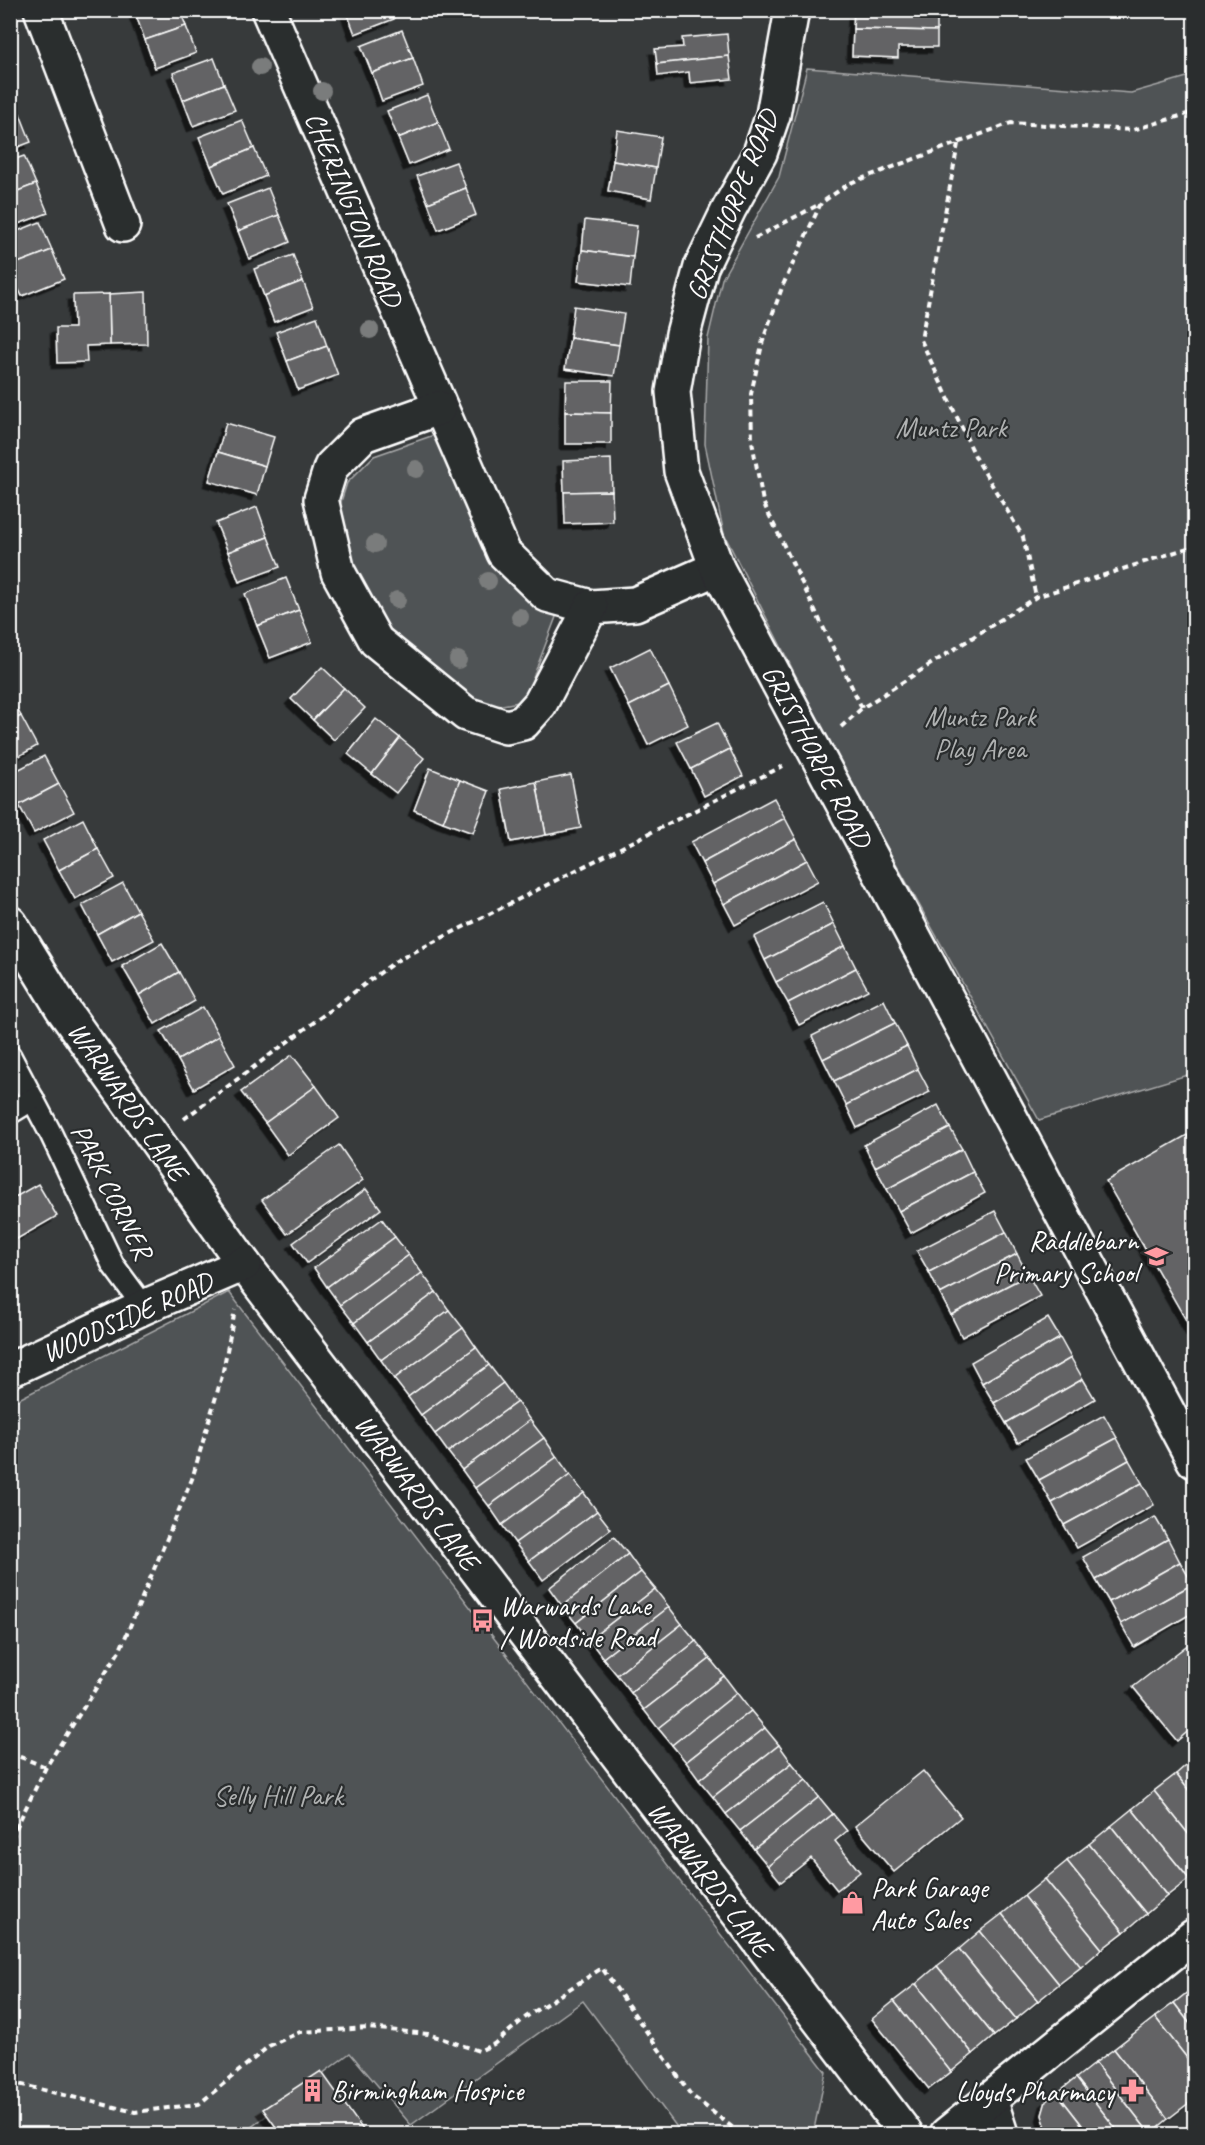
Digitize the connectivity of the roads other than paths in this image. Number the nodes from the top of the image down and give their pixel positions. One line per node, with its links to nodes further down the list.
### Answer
1 (41, 10): 4 (street)
2 (268, 10): 5 (street, CHERINGTON ROAD)
3 (792, 10): 6 (street, GRISTHORPE ROAD)
4 (123, 225)
5 (439, 408): 7 (street, CHERINGTON ROAD); 7 (street)
6 (717, 568): 7 (street, CHERINGTON ROAD); 15 (street, GRISTHORPE ROAD)
7 (591, 607)
8 (10, 923): 12 (street, WARWARDS LANE)
9 (10, 1056): 10 (lane, PARK CORNER)
10 (33, 1099): 11 (lane); 13 (lane, PARK CORNER)
11 (10, 1113)
12 (244, 1264): 13 (street, WOODSIDE ROAD); 18 (street, WARWARDS LANE)
13 (144, 1307): 14 (street, WOODSIDE ROAD)
14 (10, 1370)
15 (1194, 1461)
16 (1194, 1936): 17 (street)
17 (990, 2099): 19 (street); 20 (street)
18 (906, 2134)
19 (947, 2134)
20 (1001, 2134)

